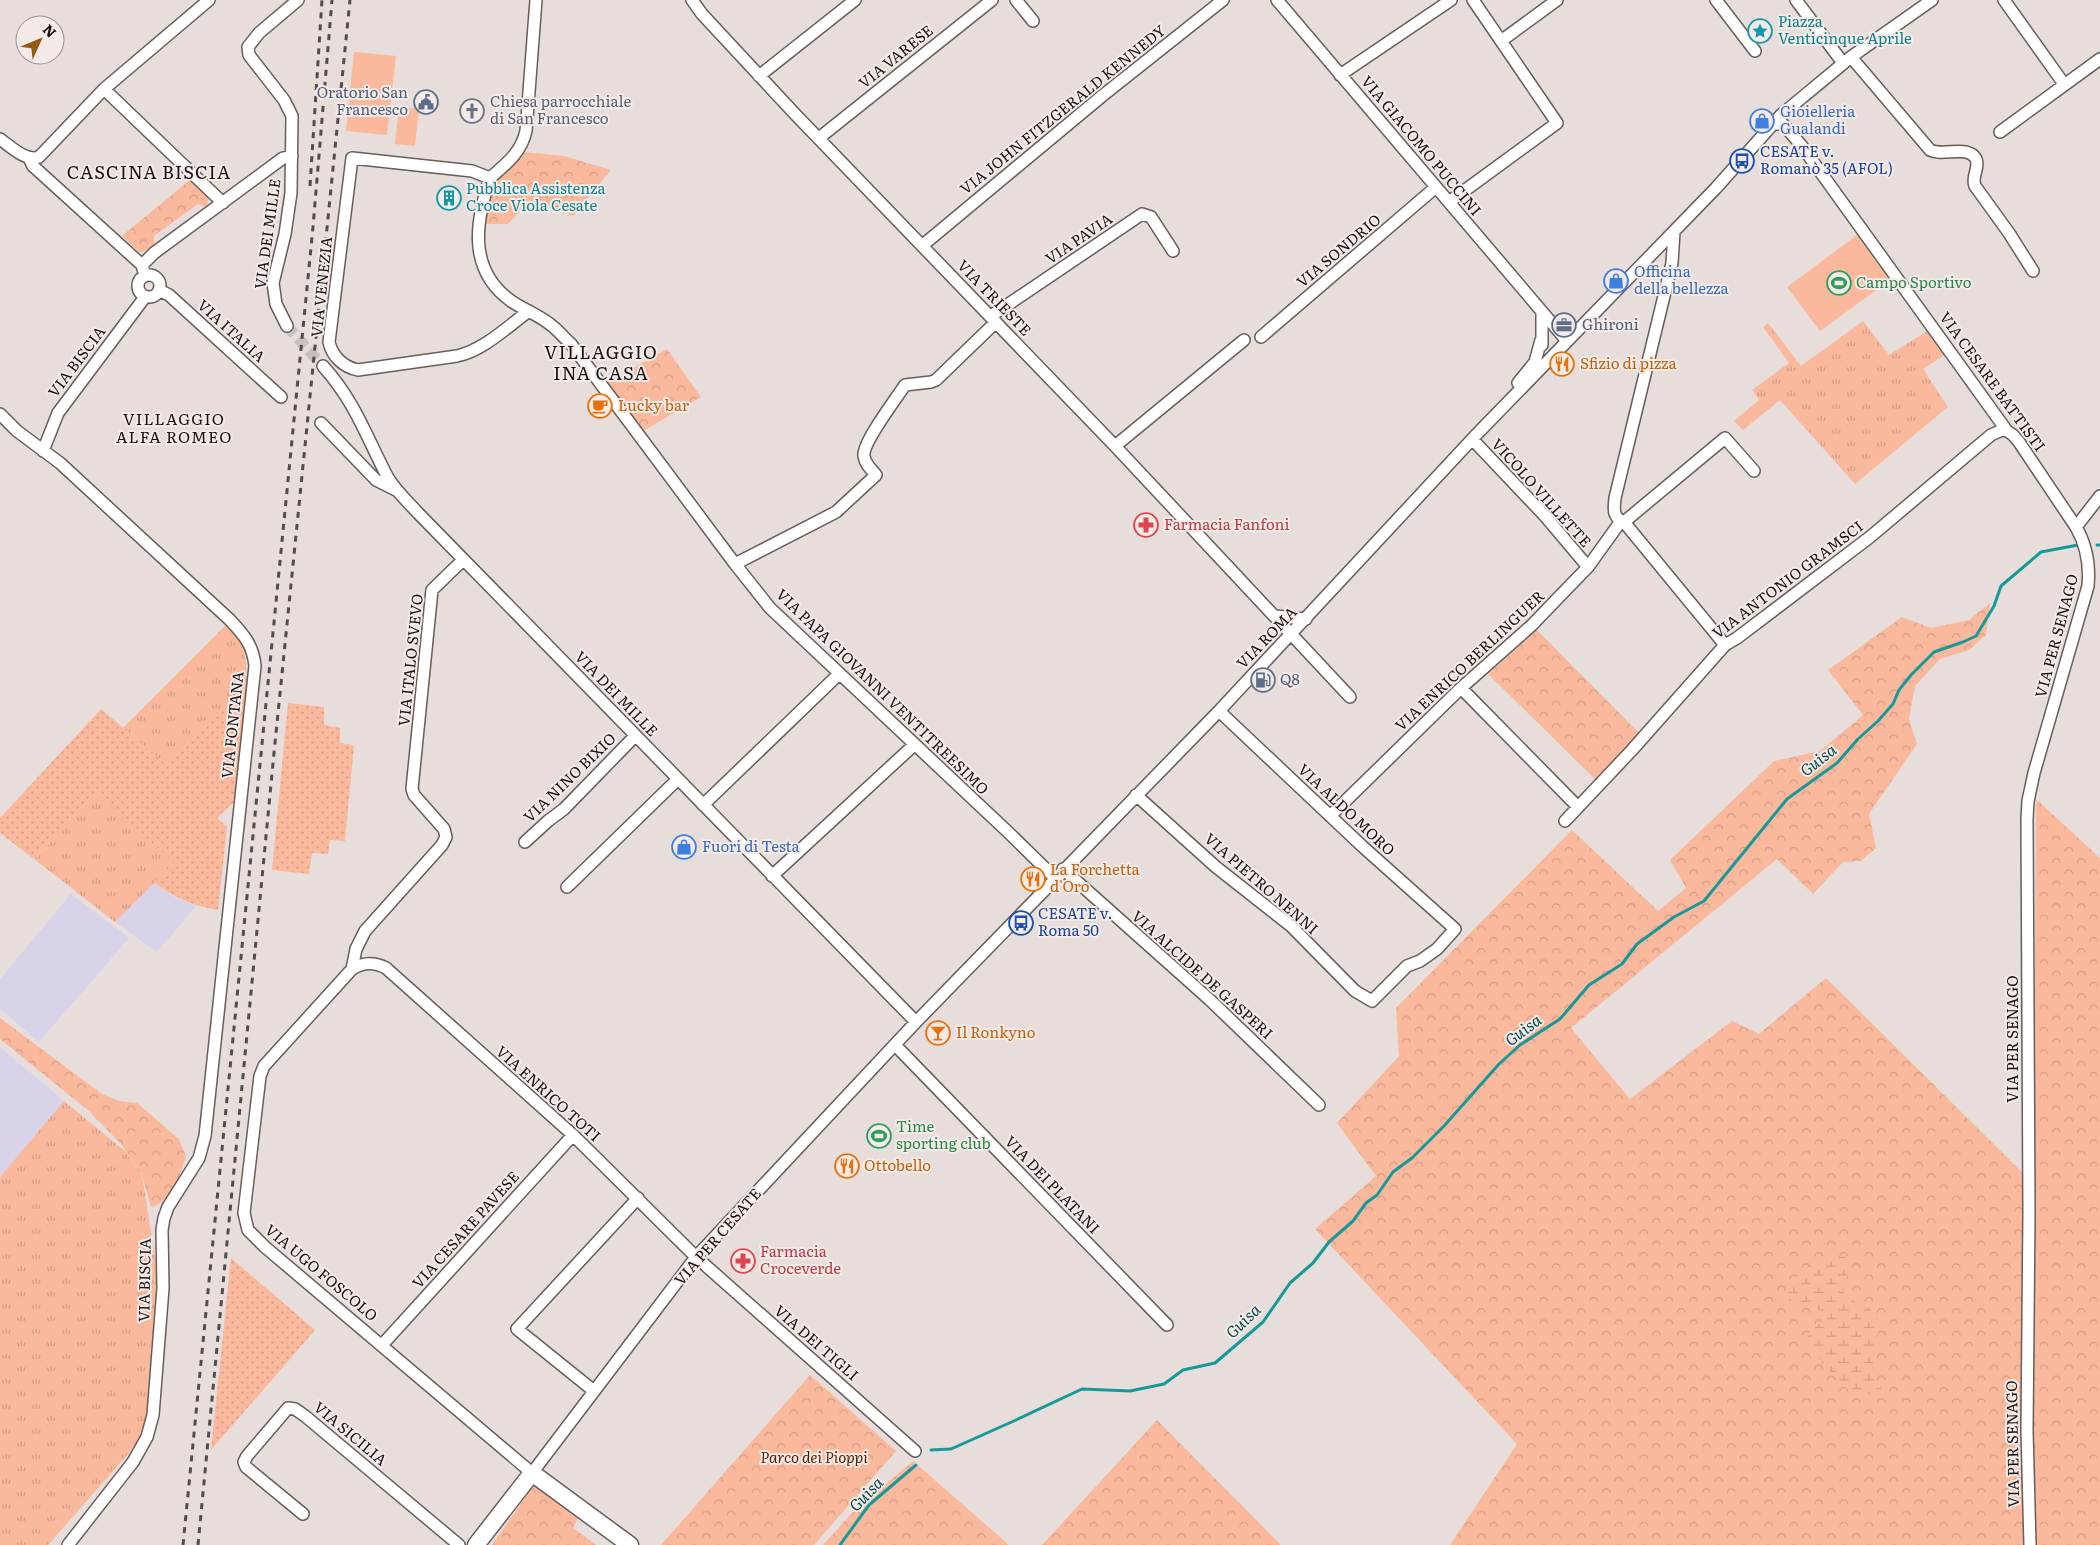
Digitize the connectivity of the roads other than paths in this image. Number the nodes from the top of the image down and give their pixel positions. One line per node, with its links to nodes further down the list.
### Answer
1 (209, 0): 25 (street)
2 (298, 0): 30 (street, VIA DEI MILLE)
3 (536, 0): 32 (street)
4 (692, 0): 23 (street, VIA TRIESTE)
5 (855, 0): 23 (street)
6 (992, 0): 28 (street, VIA VARESE)
7 (1016, 0): 17 (street)
8 (1223, 0): 37 (street, VIA JOHN FITZGERALD KENNEDY)
9 (1277, 0): 22 (street, VIA GIACOMO PUCCINI)
10 (1451, 0): 22 (street)
11 (1473, 0): 18 (street)
12 (1557, 0): 18 (street)
13 (1716, 0): 19 (street)
14 (1796, 0): 21 (street)
15 (1932, 0): 21 (street, VIA ROMA)
16 (2004, 0): 24 (street)
17 (1033, 20)
18 (1501, 40): 35 (street)
19 (1755, 51)
20 (2100, 59): 24 (street)
21 (1847, 60): 26 (street, VIA ROMA); 40 (street)
22 (1340, 75): 33 (street, VIA GIACOMO PUCCINI)
23 (759, 76): 28 (street, VIA TRIESTE)
24 (2064, 84): 27 (street)
25 (104, 89): 31 (street); 34 (street)
26 (1777, 124): 36 (street, VIA ROMA); 57 (street, VIA CESARE BATTISTI)
27 (2000, 132)
28 (819, 138): 37 (street, VIA TRIESTE)
29 (0, 139): 31 (street)
30 (292, 156): 34 (street); 46 (street, VIA DEI MILLE)
31 (32, 158): 39 (street)
32 (490, 178): 43 (street); 43 (street, VIA VENEZIA)
33 (1436, 188): 35 (street, VIA GIACOMO PUCCINI); 47 (street, VIA SONDRIO)
34 (223, 202): 39 (street)
35 (1449, 202): 44 (street, VIA GIACOMO PUCCINI)
36 (1674, 232): 50 (street, VIA ROMA); 64 (street)
37 (923, 245): 45 (street, VIA TRIESTE)
38 (1173, 251): 45 (street, VIA PAVIA)
39 (144, 270): 41 (street); 42 (street)
40 (2033, 271)
41 (159, 290): 42 (street); 54 (street, VIA ITALIA)
42 (146, 297): 60 (street, VIA BISCIA)
43 (529, 311): 68 (street, VIA PAPA GIOVANNI VENTITREESIMO)
44 (1542, 312): 49 (street); 50 (street, VIA GIACOMO PUCCINI)
45 (994, 319): 59 (street, VIA TRIESTE); 68 (street)
46 (287, 326)
47 (1260, 337)
48 (1244, 340): 59 (street)
49 (1541, 340): 51 (street); 53 (street)
50 (1567, 341): 51 (street, VIA ROMA)
51 (1547, 363): 53 (street, VIA ROMA)
52 (323, 366): 62 (street, VIA DEI MILLE)
53 (1516, 393): 58 (street, VIA ROMA)
54 (282, 397)
55 (0, 414): 60 (street, VIA FONTANA)
56 (321, 423): 62 (street)
57 (2007, 430): 65 (street, VIA CESARE BATTISTI); 73 (street, VIA ANTONIO GRAMSCI)
58 (1472, 440): 69 (street, VICOLO VILLETTE); 71 (street, VIA ROMA)
59 (1115, 446): 70 (street, VIA TRIESTE)
60 (43, 450): 96 (street, VIA FONTANA)
61 (1754, 472): 64 (street, VIA ENRICO BERLINGUER)
62 (398, 491): 67 (street, VIA DEI MILLE)
63 (2100, 496): 65 (street)
64 (1623, 521): 69 (street, VIA ENRICO BERLINGUER); 73 (street)
65 (2076, 526): 66 (street, VIA CESARE BATTISTI)
66 (2084, 541): 113 (street, VIA PER SENAGO)
67 (463, 560): 78 (street, VIA DEI MILLE); 80 (street, VIA ITALO SVEVO)
68 (735, 564): 74 (street, VIA PAPA GIOVANNI VENTITREESIMO)
69 (1588, 567): 75 (street, VIA ENRICO BERLINGUER)
70 (1275, 616): 71 (street); 72 (street, VIA TRIESTE)
71 (1306, 619): 72 (street, VIA ROMA)
72 (1291, 633): 76 (street, VIA TRIESTE); 77 (street, VIA ROMA)
73 (1725, 645): 84 (street, VIA ANTONIO GRAMSCI)
74 (839, 674): 79 (street, VIA PAPA GIOVANNI VENTITREESIMO); 83 (street)
75 (1460, 688): 84 (street); 85 (street, VIA ENRICO BERLINGUER)
76 (1350, 697)
77 (1219, 710): 82 (street, VIA ROMA); 85 (street, VIA ALDO MORO)
78 (635, 736): 81 (street, VIA DEI MILLE); 87 (street, VIA NINO BIXIO)
79 (914, 745): 88 (street, VIA PAPA GIOVANNI VENTITREESIMO); 89 (street)
80 (413, 777): 92 (street, VIA UGO FOSCOLO)
81 (678, 779): 83 (street, VIA DEI MILLE); 90 (street)
82 (1136, 795): 88 (street, VIA ROMA); 91 (street, VIA PIETRO NENNI)
83 (703, 805): 89 (street, VIA DEI MILLE)
84 (1578, 806): 86 (street, VIA ANTONIO GRAMSCI)
85 (1330, 816): 91 (street, VIA ALDO MORO)
86 (1565, 820)
87 (525, 842)
88 (1059, 874): 93 (street, VIA ROMA); 99 (street, VIA ALCIDE DE GASPERI)
89 (772, 876): 97 (street, VIA DEI MILLE)
90 (567, 887)
91 (1455, 929)
92 (360, 940): 94 (street); 95 (street, VIA UGO FOSCOLO)
93 (984, 951): 97 (street, VIA PER CESATE)
94 (372, 963): 95 (street); 100 (street, VIA ENRICO TOTI)
95 (352, 969): 104 (street, VIA UGO FOSCOLO)
96 (220, 999): 109 (street, VIA BISCIA)
97 (916, 1022): 98 (street, VIA PER CESATE)
98 (895, 1045): 102 (street, VIA PER CESATE); 103 (street, VIA DEI PLATANI)
99 (1319, 1105)
100 (573, 1135): 101 (street, VIA ENRICO TOTI); 104 (street, VIA CESARE PAVESE)
101 (638, 1198): 102 (street, VIA ENRICO TOTI); 105 (street)
102 (696, 1257): 105 (street, VIA PER CESATE); 106 (street, VIA DEI TIGLI)
103 (1167, 1325)
104 (382, 1345): 107 (street, VIA UGO FOSCOLO)
105 (594, 1391): 107 (street, VIA PER CESATE)
106 (916, 1451)
107 (532, 1473): 111 (street, VIA PER CESATE); 112 (street)
108 (303, 1514): 110 (street, VIA SICILIA)
109 (68, 1545)
110 (459, 1545)
111 (476, 1545)
112 (630, 1545)
113 (2030, 1545)

